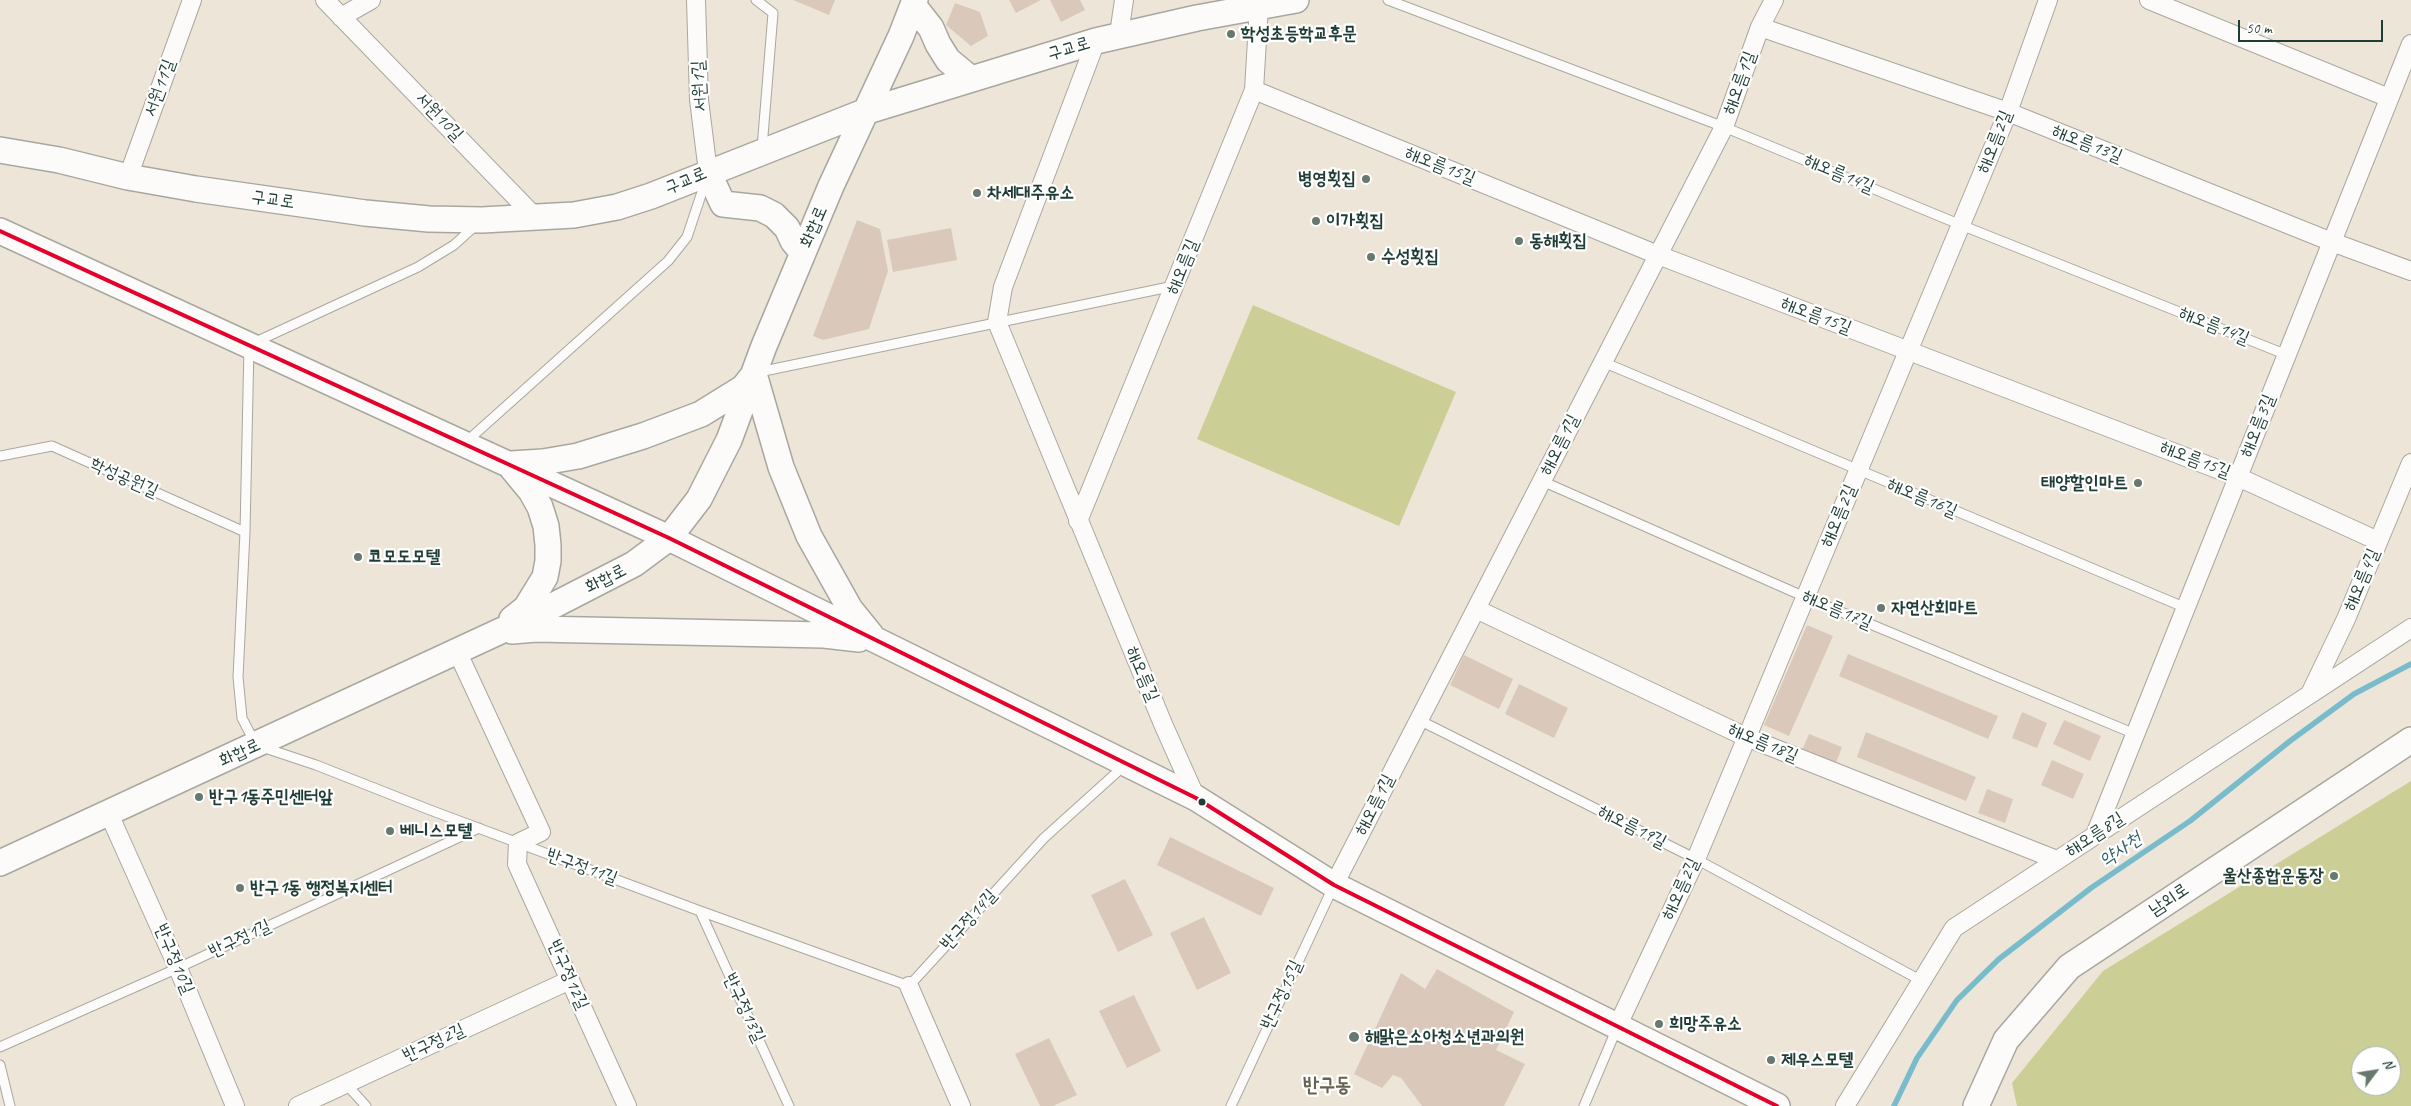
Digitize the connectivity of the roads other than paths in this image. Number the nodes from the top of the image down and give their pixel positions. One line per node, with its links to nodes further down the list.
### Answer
1 (192, 0): 29 (street, 서원11길)
2 (325, 0): 14 (street, 서원10길)
3 (371, 0): 14 (street)
4 (696, 0): 28 (street, 서원1길)
5 (756, 0): 26 (lane)
6 (1124, 0): 16 (street)
7 (1296, 0): 13 (main road, 구교로)
8 (1388, 0): 23 (lane, 해오름14길)
9 (1774, 0): 15 (street, 해오름1길)
10 (2048, 0): 22 (street, 해오름2길)
11 (2149, 0): 20 (street)
12 (914, 2): 18 (main road); 21 (main road, 화합로)
13 (1259, 6): 16 (main road, 구교로); 19 (street, 해오름길)
14 (341, 17): 30 (street, 서원10길)
15 (1760, 26): 22 (street, 해오름13길); 23 (street, 해오름1길)
16 (1108, 38): 18 (main road, 구교로); 40 (street)
17 (2411, 44): 20 (street, 해오름3길)
18 (971, 79): 21 (main road, 구교로)
19 (1254, 90): 37 (street, 해오름15길); 39 (street, 해오름길)
20 (2389, 98): 35 (street, 해오름3길)
21 (864, 112): 26 (main road, 구교로); 36 (main road, 화합로)
22 (2008, 112): 32 (street, 해오름2길); 35 (street, 해오름13길)
23 (1724, 127): 32 (lane, 해오름14길); 37 (street, 해오름1길)
24 (0, 137): 27 (main road, 구교로)
25 (0, 150): 27 (main road, 구교로)
26 (761, 151): 28 (main road, 구교로)
27 (59, 160): 29 (main road, 구교로)
28 (708, 172): 30 (main road, 구교로); 36 (main road); 46 (lane)
29 (128, 177): 31 (main road, 구교로)
30 (536, 218): 31 (main road, 구교로)
31 (482, 220): 41 (lane)
32 (1960, 225): 42 (street, 해오름2길); 43 (lane, 해오름14길)
33 (0, 227): 34 (main road)
34 (11, 236): 41 (main road)
35 (2332, 242): 38 (street, 해오름13길); 43 (street, 해오름3길)
36 (803, 253): 45 (main road, 화합로)
37 (1658, 255): 42 (street, 해오름15길); 44 (street, 해오름1길)
38 (2411, 271)
39 (1176, 286): 40 (lane); 53 (street, 해오름길)
40 (996, 322): 45 (lane); 53 (street, 해오름길)
41 (249, 345): 46 (main road); 54 (lane)
42 (1908, 351): 50 (street, 해오름2길); 51 (street, 해오름15길)
43 (2286, 355): 51 (street, 해오름3길)
44 (1603, 362): 50 (lane, 해오름16길); 52 (street, 해오름1길)
45 (754, 374): 49 (main road); 55 (main road, 화합로); 62 (main road)
46 (464, 444): 49 (main road)
47 (0, 456): 54 (lane, 학성공원길)
48 (2411, 463): 56 (street, 해오름4길)
49 (509, 464): 55 (main road); 61 (main road)
50 (1858, 471): 57 (street, 해오름2길); 58 (lane, 해오름16길)
51 (2238, 477): 56 (street, 해오름15길); 58 (street, 해오름3길)
52 (1542, 481): 57 (lane, 해오름17길); 59 (street, 해오름1길)
53 (1078, 521): 71 (street, 해오름길)
54 (245, 532): 69 (lane)
55 (669, 538): 61 (main road, 화합로); 62 (main road)
56 (2378, 542): 64 (street, 해오름4길)
57 (1805, 597): 66 (lane, 해오름17길); 67 (street, 해오름2길)
58 (2186, 608): 66 (street, 해오름3길)
59 (1476, 610): 65 (street, 해오름1길); 67 (street, 해오름18길)
60 (2411, 628): 64 (street, 해오름8길)
61 (495, 633): 62 (main road); 63 (main road, 화합로)
62 (876, 641): 70 (main road)
63 (457, 651): 69 (main road, 화합로); 75 (street)
64 (2309, 694): 74 (street, 해오름8길)
65 (1419, 720): 76 (lane, 해오름19길); 79 (street, 해오름1길)
66 (2136, 734): 74 (street, 해오름3길)
67 (1746, 737): 76 (street, 해오름2길); 77 (street, 해오름18길)
68 (2411, 740): 100 (main road, 남외로)
69 (256, 745): 72 (main road, 화합로); 73 (lane, 반구정11길)
70 (1126, 764): 71 (main road); 84 (lane, 반구정14길)
71 (1196, 798): 79 (main road)
72 (109, 814): 78 (main road, 화합로); 81 (street, 반구정10길)
73 (479, 828): 75 (lane, 반구정11길); 81 (lane, 반구정1길)
74 (2095, 835): 77 (street, 해오름8길)
75 (518, 843): 80 (lane, 반구정11길); 82 (street, 반구정12길)
76 (1696, 858): 83 (lane, 해오름19길); 85 (street, 해오름2길)
77 (2057, 860): 83 (street, 해오름8길)
78 (0, 863)
79 (1334, 885): 85 (main road); 96 (lane, 반구정15길)
80 (700, 911): 84 (lane, 반구정11길); 94 (lane, 반구정13길)
81 (178, 968): 86 (lane, 반구정1길); 90 (street, 반구정10길)
82 (570, 980): 88 (street, 반구정2길); 93 (street, 반구정12길)
83 (1922, 981): 99 (street, 해오름8길)
84 (909, 986): 95 (street)
85 (1617, 1027): 97 (lane); 98 (main road)
86 (0, 1047)
87 (0, 1064): 89 (lane)
88 (346, 1084): 91 (street, 반구정2길); 92 (lane)
89 (10, 1106)
90 (235, 1106)
91 (298, 1106)
92 (366, 1106)
93 (627, 1106)
94 (789, 1106)
95 (962, 1106)
96 (1231, 1106)
97 (1584, 1106)
98 (1777, 1106)
99 (1846, 1106)
100 (1976, 1106)

